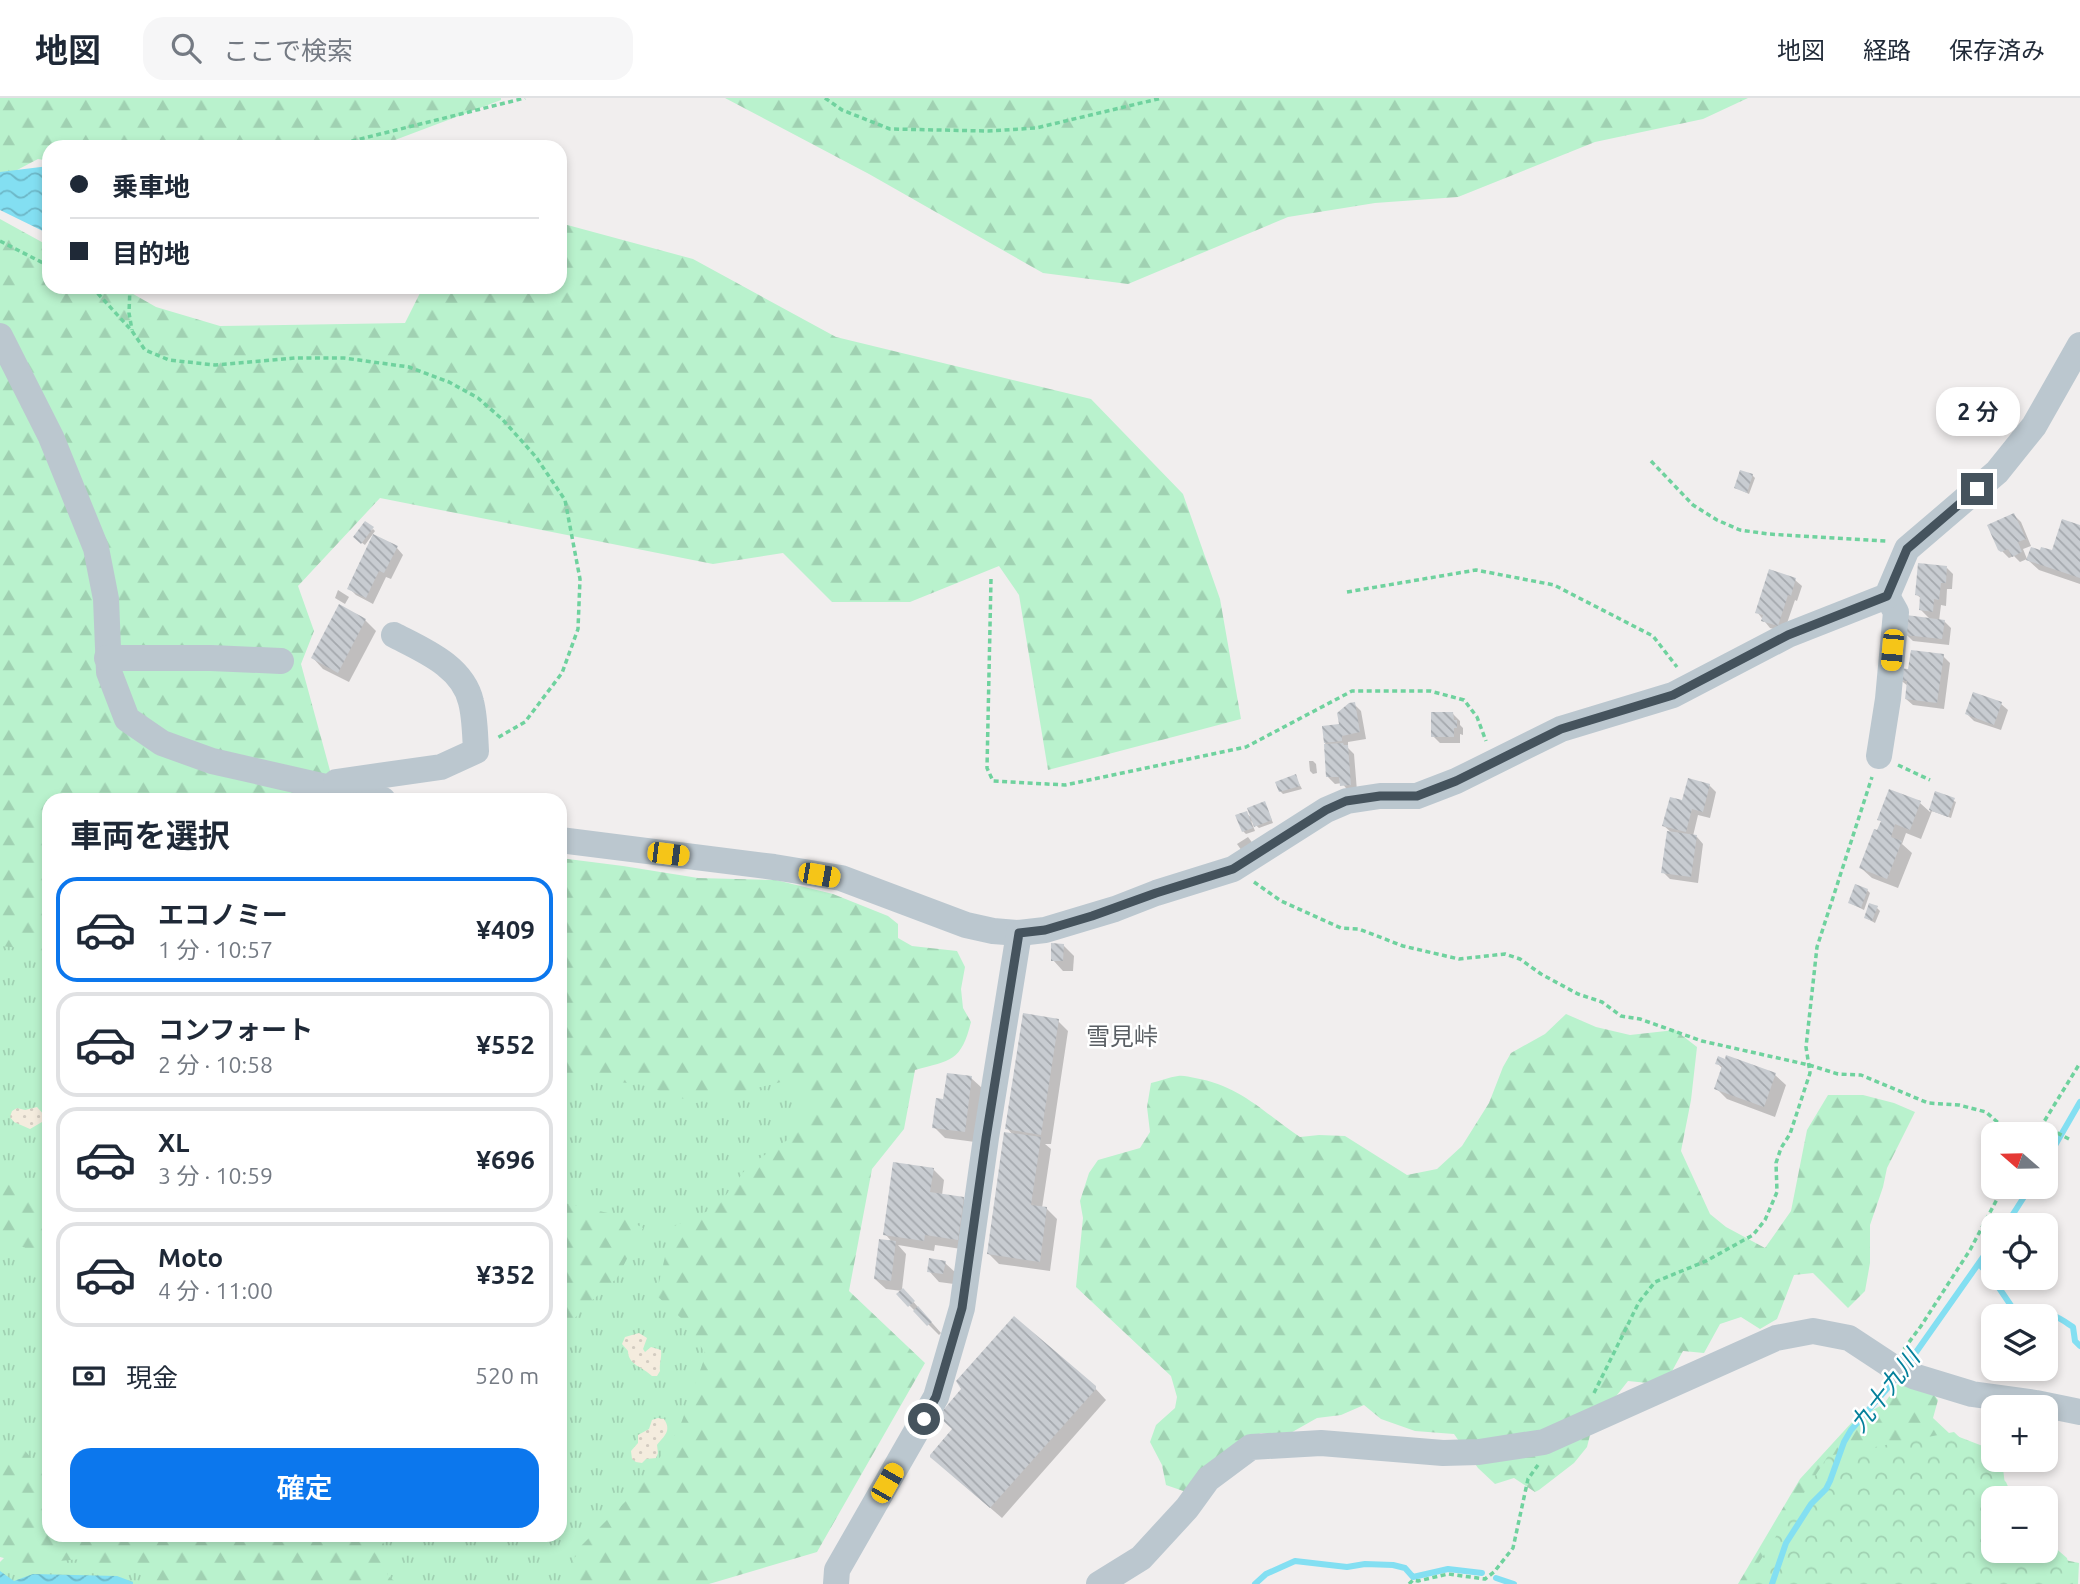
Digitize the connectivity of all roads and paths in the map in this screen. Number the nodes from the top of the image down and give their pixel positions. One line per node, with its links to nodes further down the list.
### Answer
1 (525, 98): 4 (path)
2 (825, 98): 3 (path)
3 (1162, 98)
4 (355, 140)
5 (0, 241): 6 (path)
6 (42, 262)
7 (98, 294): 9 (path)
8 (130, 294): 9 (path)
9 (132, 331): 21 (path)
10 (0, 336): 18 (street)
11 (2080, 345): 13 (street)
12 (1651, 461): 13 (path)
13 (1907, 549): 16 (street)
14 (991, 579): 23 (path)
15 (1347, 592): 20 (path)
16 (1887, 596): 20 (street); 22 (street)
17 (394, 635): 21 (street)
18 (107, 658): 19 (street); 25 (street)
19 (281, 661)
20 (1690, 685): 23 (street)
21 (476, 751): 25 (street)
22 (1879, 756): 24 (path); 31 (path)
23 (1494, 762): 28 (street)
24 (1930, 780)
25 (317, 785): 26 (street)
26 (352, 793)
27 (567, 841): 29 (street)
28 (1239, 865): 29 (street); 31 (path)
29 (1019, 933): 40 (street)
30 (2080, 1063): 33 (path)
31 (1809, 1066): 32 (path); 39 (path)
32 (1997, 1122)
33 (2044, 1122)
34 (2058, 1133): 35 (path)
35 (2069, 1139)
36 (1997, 1199): 37 (path)
37 (1897, 1368): 38 (street); 39 (street)
38 (2080, 1412)
39 (1568, 1431): 41 (street); 42 (path)
40 (836, 1584)
41 (1098, 1584)
42 (1409, 1584)

